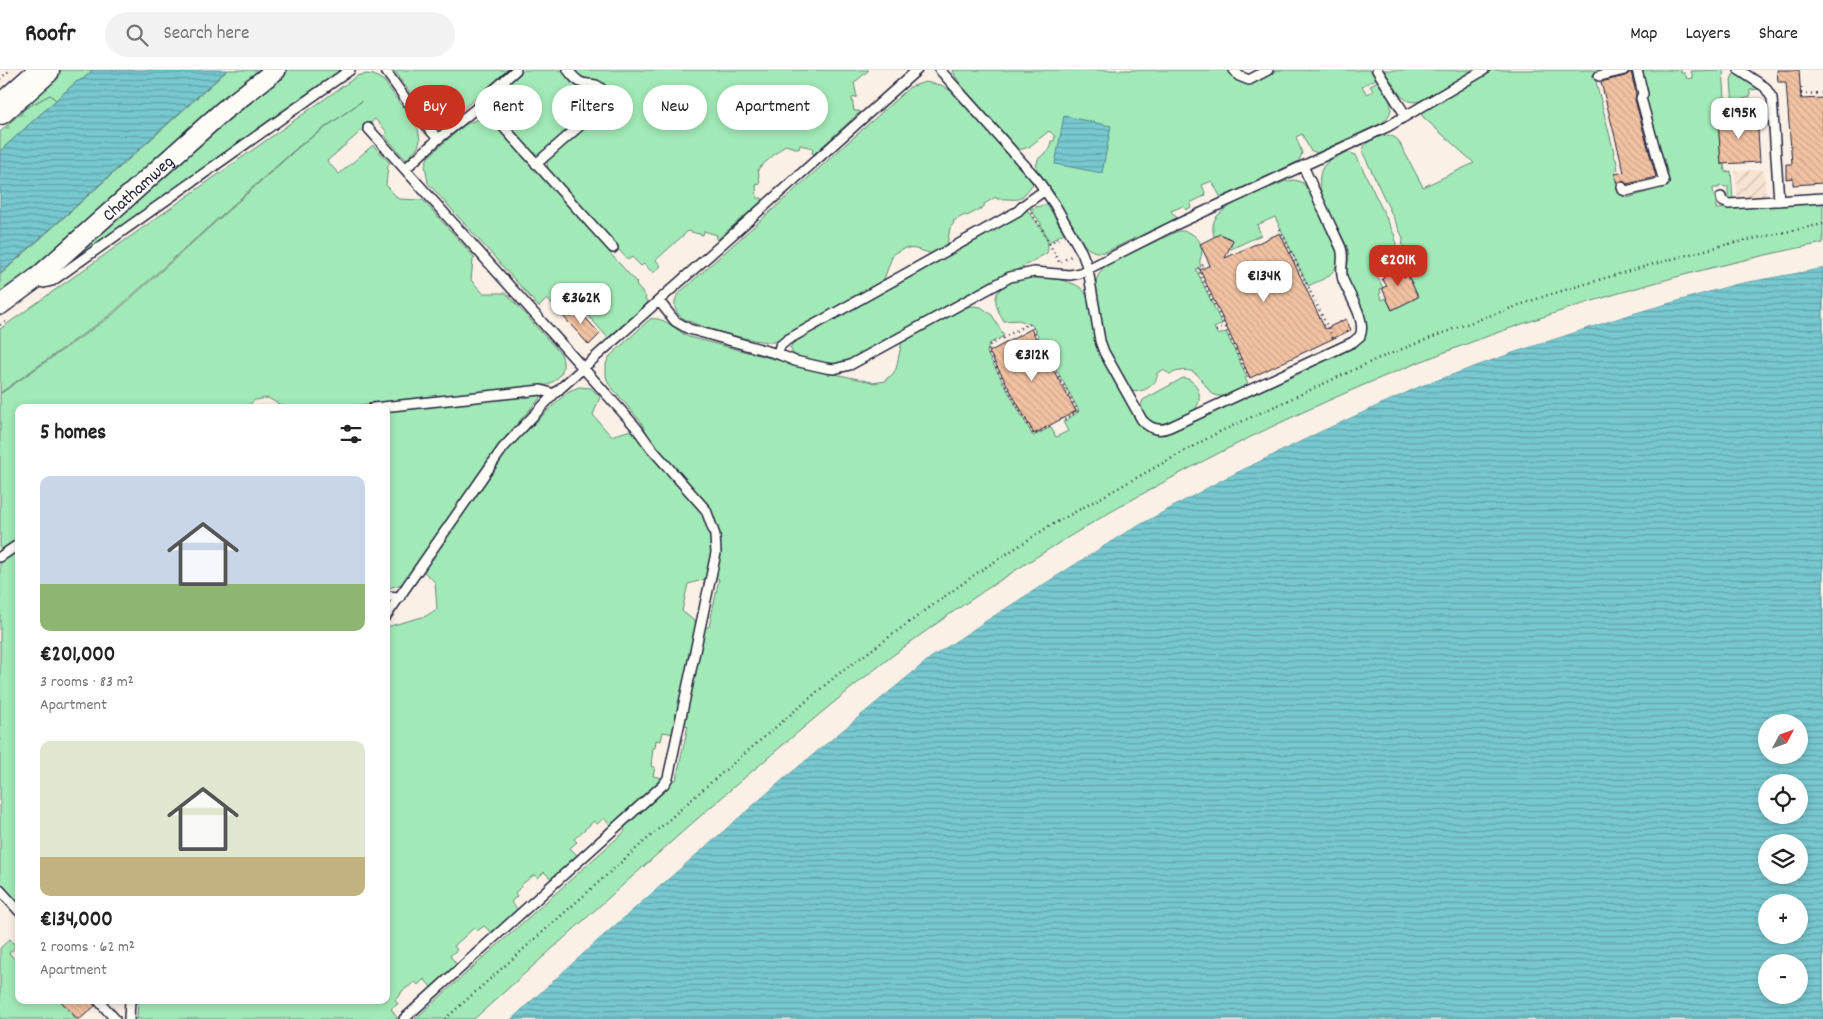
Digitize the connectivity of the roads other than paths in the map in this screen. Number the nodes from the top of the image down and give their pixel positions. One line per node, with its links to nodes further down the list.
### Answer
1 (45, 70): 19 (main road)
2 (276, 70): 34 (street, Chathamweg)
3 (350, 70): 34 (lane)
4 (385, 70): 23 (lane)
5 (516, 70): 17 (lane)
6 (568, 70): 24 (lane)
7 (918, 70): 35 (lane)
8 (940, 70): 28 (lane)
9 (1234, 70): 10 (lane)
10 (1268, 70)
11 (1377, 70): 20 (lane)
12 (1484, 70): 20 (lane)
13 (1624, 70): 16 (lane)
14 (1637, 70): 27 (lane)
15 (1739, 70): 31 (lane)
16 (1599, 76)
17 (499, 85)
18 (475, 109): 23 (lane)
19 (0, 110)
20 (1406, 116): 25 (lane)
21 (368, 128): 26 (lane)
22 (506, 130): 24 (lane)
23 (438, 139): 26 (lane)
24 (536, 164): 32 (lane)
25 (1302, 166): 33 (lane); 33 (lane)
26 (405, 169): 38 (lane)
27 (1622, 186)
28 (1045, 190): 33 (lane); 37 (lane)
29 (1720, 197): 31 (lane)
30 (1823, 198): 31 (lane)
31 (1779, 201)
32 (613, 248)
33 (1088, 269): 37 (lane)
34 (38, 277): 36 (street, Chathamweg)
35 (659, 301): 37 (lane); 38 (lane)
36 (0, 305)
37 (778, 354)
38 (584, 368): 39 (lane); 52 (lane)
39 (554, 394): 40 (lane); 44 (lane)
40 (390, 406)
41 (15, 547): 42 (lane)
42 (0, 557)
43 (390, 596): 44 (lane)
44 (400, 597): 45 (lane)
45 (390, 611)
46 (0, 890): 47 (lane)
47 (15, 907)
48 (102, 1004): 50 (lane)
49 (130, 1004): 51 (lane)
50 (115, 1019)
51 (129, 1019)
52 (404, 1019)

